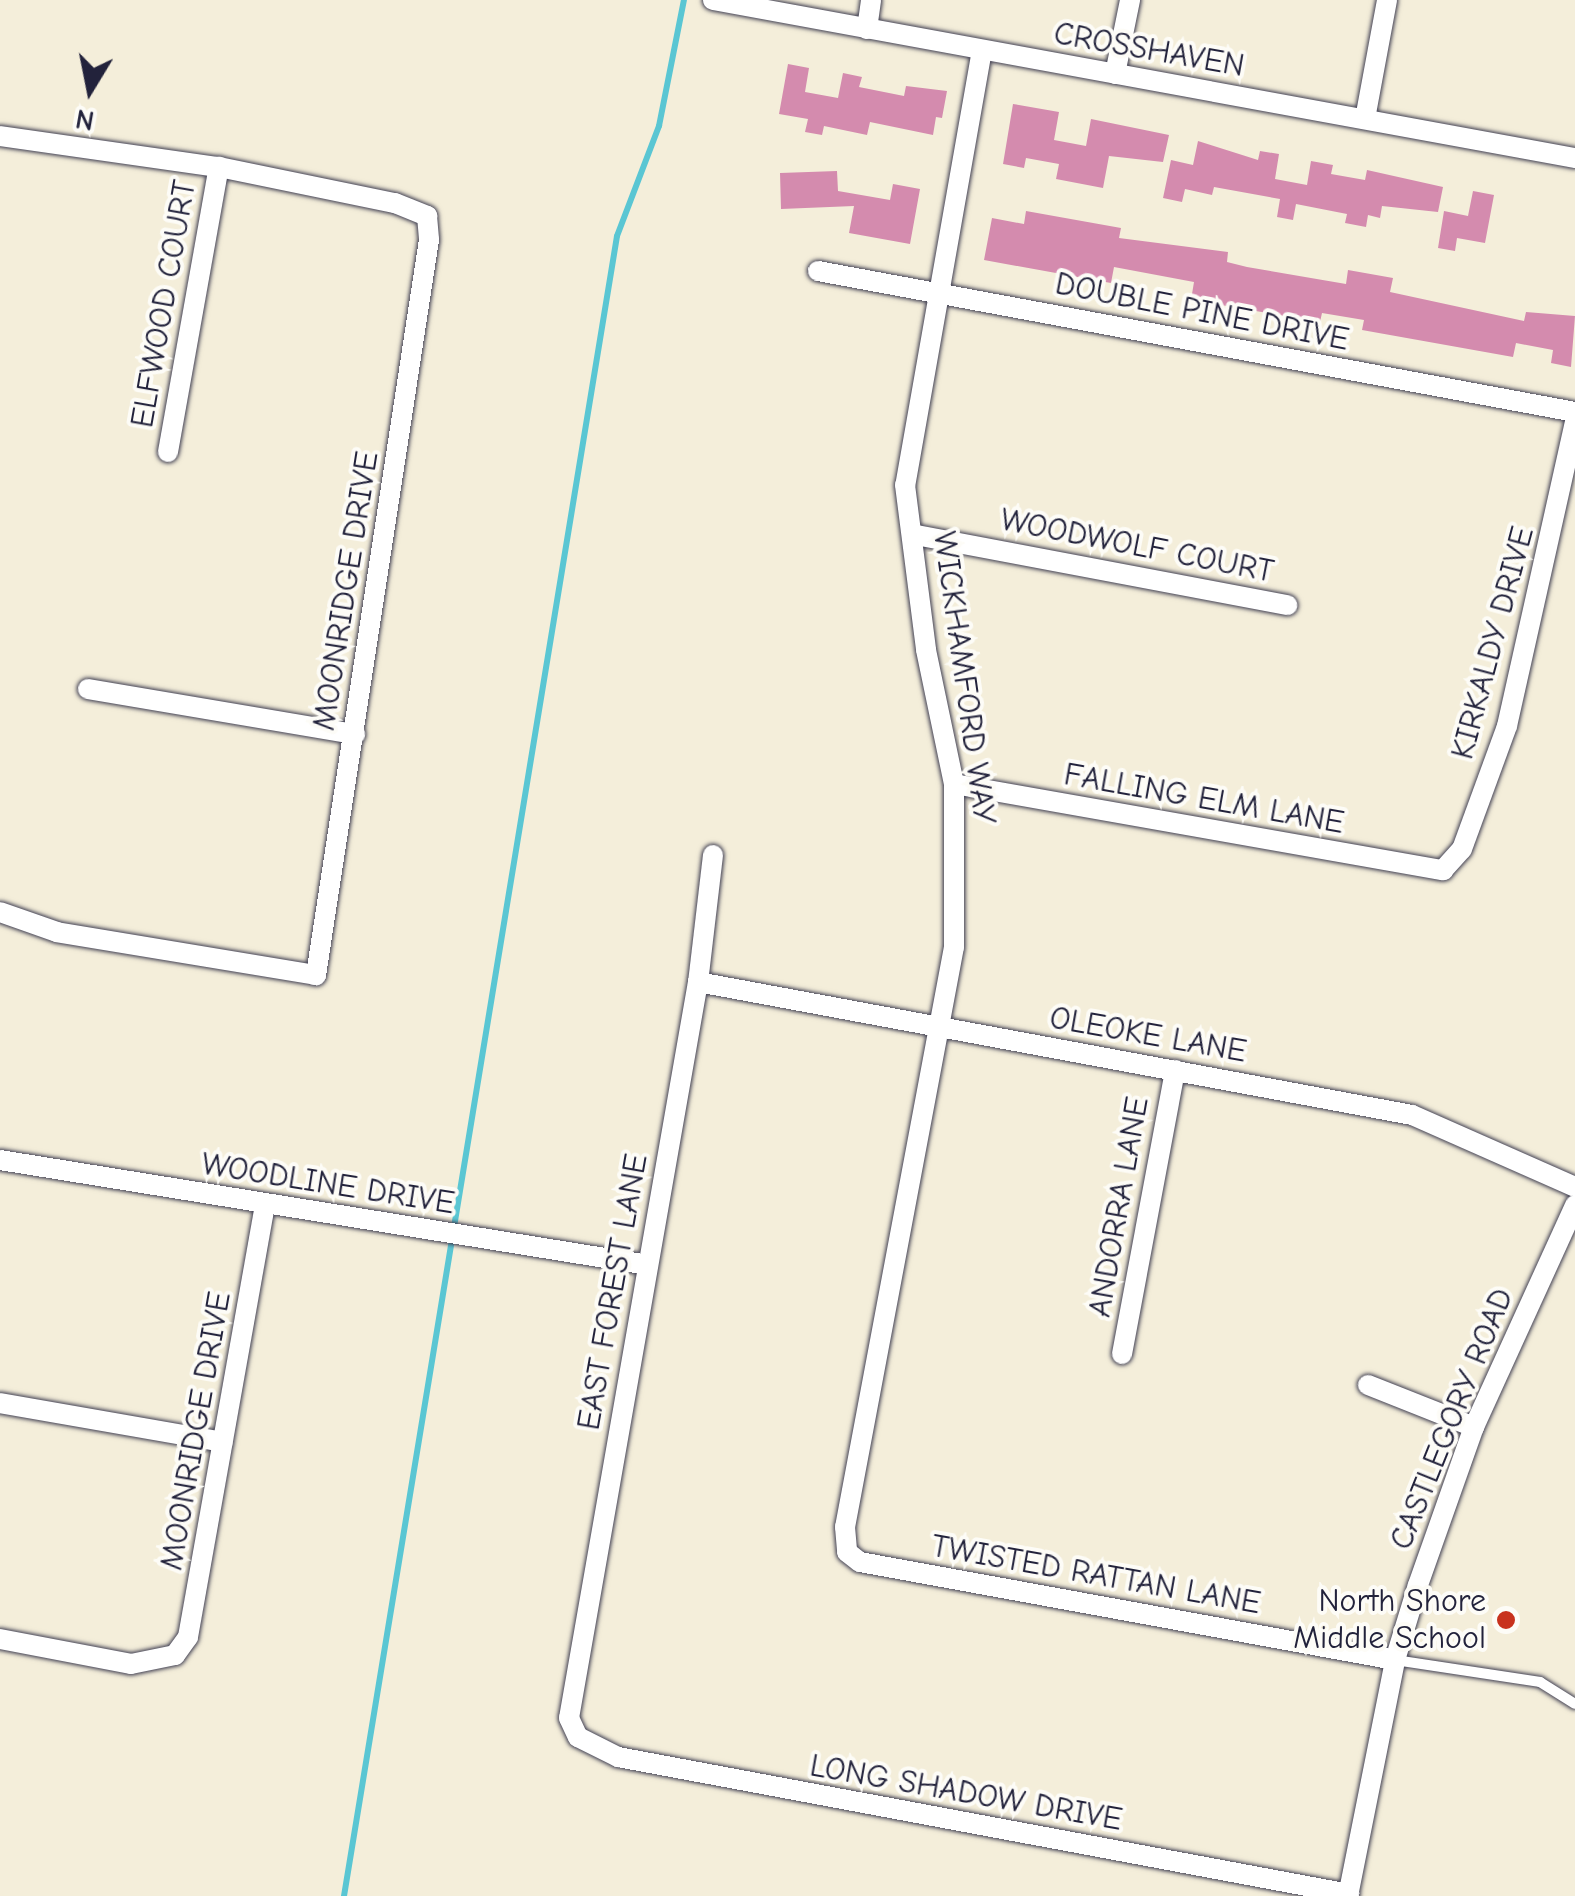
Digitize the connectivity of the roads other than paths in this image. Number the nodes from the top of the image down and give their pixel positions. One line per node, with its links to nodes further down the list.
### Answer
1 (716, 0): 5 (street, CROSSHAVEN)
2 (871, 0): 5 (street)
3 (1130, 0): 7 (street)
4 (1387, 0): 8 (street)
5 (867, 29): 6 (street, CROSSHAVEN)
6 (982, 50): 7 (street, CROSSHAVEN); 13 (street, WICKHAMFORD WAY)
7 (1115, 74): 8 (street, CROSSHAVEN)
8 (1365, 118): 10 (street, CROSSHAVEN)
9 (0, 136): 11 (street)
10 (1575, 158)
11 (219, 167): 16 (street, ELFWOOD COURT); 20 (street, MOONRIDGE DRIVE)
12 (818, 272): 13 (street, DOUBLE PINE DRIVE)
13 (940, 294): 14 (street, DOUBLE PINE DRIVE); 17 (street, WICKHAMFORD WAY)
14 (1575, 412)
15 (1575, 421): 23 (street, KIRKALDY DRIVE)
16 (168, 452)
17 (916, 535): 18 (street, WOODWOLF COURT); 21 (street, WICKHAMFORD WAY)
18 (1287, 605)
19 (88, 689): 20 (street)
20 (354, 734): 24 (street, MOONRIDGE DRIVE)
21 (954, 784): 23 (street, FALLING ELM LANE); 26 (street, WICKHAMFORD WAY)
22 (713, 855): 25 (street, EAST FOREST LANE)
23 (1444, 870)
24 (0, 912)
25 (698, 982): 26 (street, OLEOKE LANE); 32 (street, EAST FOREST LANE)
26 (941, 1028): 27 (street, OLEOKE LANE); 38 (street, WICKHAMFORD WAY)
27 (1175, 1070): 29 (street, OLEOKE LANE); 33 (street, ANDORRA LANE)
28 (0, 1160): 30 (street, WOODLINE DRIVE)
29 (1575, 1187)
30 (265, 1204): 32 (street, WOODLINE DRIVE); 37 (street, MOONRIDGE DRIVE)
31 (1575, 1205): 36 (street, CASTLEGORY ROAD)
32 (648, 1265): 42 (street, EAST FOREST LANE)
33 (1122, 1354)
34 (1368, 1386): 36 (street)
35 (0, 1403): 37 (street)
36 (1474, 1427): 40 (street, CASTLEGORY ROAD)
37 (223, 1442): 39 (street, MOONRIDGE DRIVE)
38 (847, 1552): 40 (street, TWISTED RATTAN LANE)
39 (0, 1639)
40 (1396, 1660): 41 (lane); 43 (street, CASTLEGORY ROAD)
41 (1575, 1704)
42 (578, 1737): 43 (street, LONG SHADOW DRIVE)
43 (1353, 1895)

